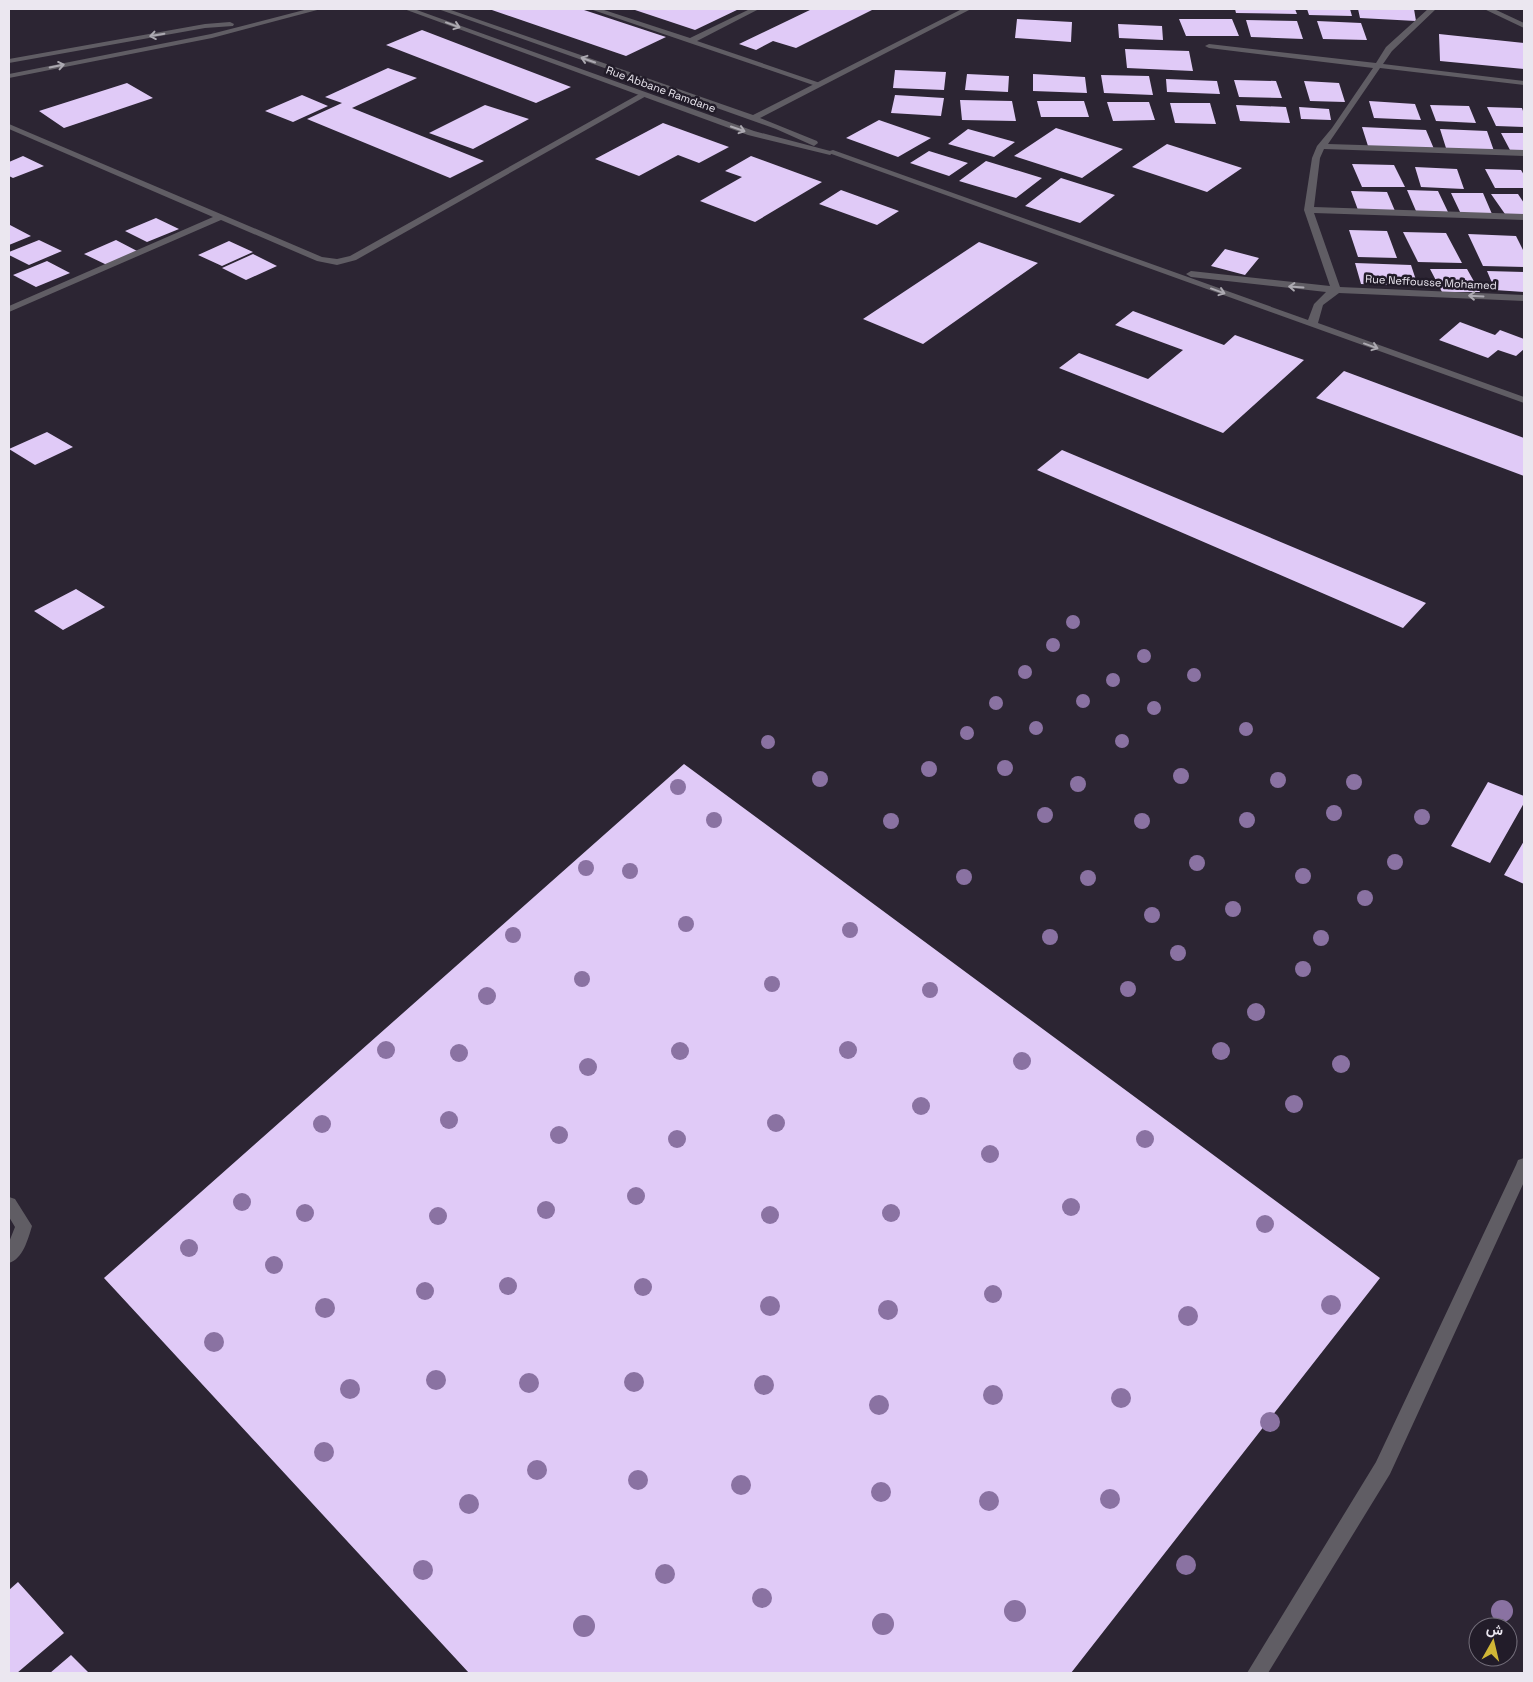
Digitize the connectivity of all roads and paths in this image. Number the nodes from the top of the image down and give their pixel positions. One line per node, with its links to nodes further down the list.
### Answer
1 (317, 9): 9 (street)
2 (408, 9): 14 (street, Rue Abbane Ramdane, one-way to 14)
3 (442, 9): 13 (street, Rue Abbane Ramdane)
4 (594, 9): 11 (street)
5 (755, 9): 11 (street)
6 (967, 9): 19 (street)
7 (1432, 9): 16 (street)
8 (1488, 9): 10 (street)
9 (256, 22): 15 (street, one-way to 15); 17 (street, one-way to 9)
10 (1524, 26)
11 (691, 41): 19 (street)
12 (1209, 46): 16 (street)
13 (563, 52): 14 (street); 21 (street, Rue Abbane Ramdane, one-way to 13)
14 (546, 59): 20 (street, Rue Abbane Ramdane)
15 (9, 61)
16 (1375, 66): 18 (street); 23 (street)
17 (9, 76)
18 (1524, 83)
19 (819, 84): 21 (street)
20 (644, 95): 24 (street, Rue Abbane Ramdane, one-way to 24); 27 (street)
21 (753, 118): 24 (street, Rue Abbane Ramdane)
22 (9, 126): 27 (street)
23 (1321, 146): 25 (street); 26 (street)
24 (830, 152): 29 (street)
25 (1524, 153)
26 (1309, 210): 28 (street); 30 (street)
27 (221, 217): 32 (street)
28 (1524, 217)
29 (1155, 268): 30 (street, Rue Neffousse Mohamed, one-way to 29); 33 (street, one-way to 33)
30 (1336, 290): 31 (street, Rue Neffousse Mohamed, one-way to 30); 33 (street)
31 (1524, 298)
32 (9, 309)
33 (1313, 325): 34 (street, one-way to 34)
34 (1524, 400)
35 (1524, 1164): 38 (street)
36 (9, 1204): 37 (street)
37 (9, 1256)
38 (1257, 1673)

